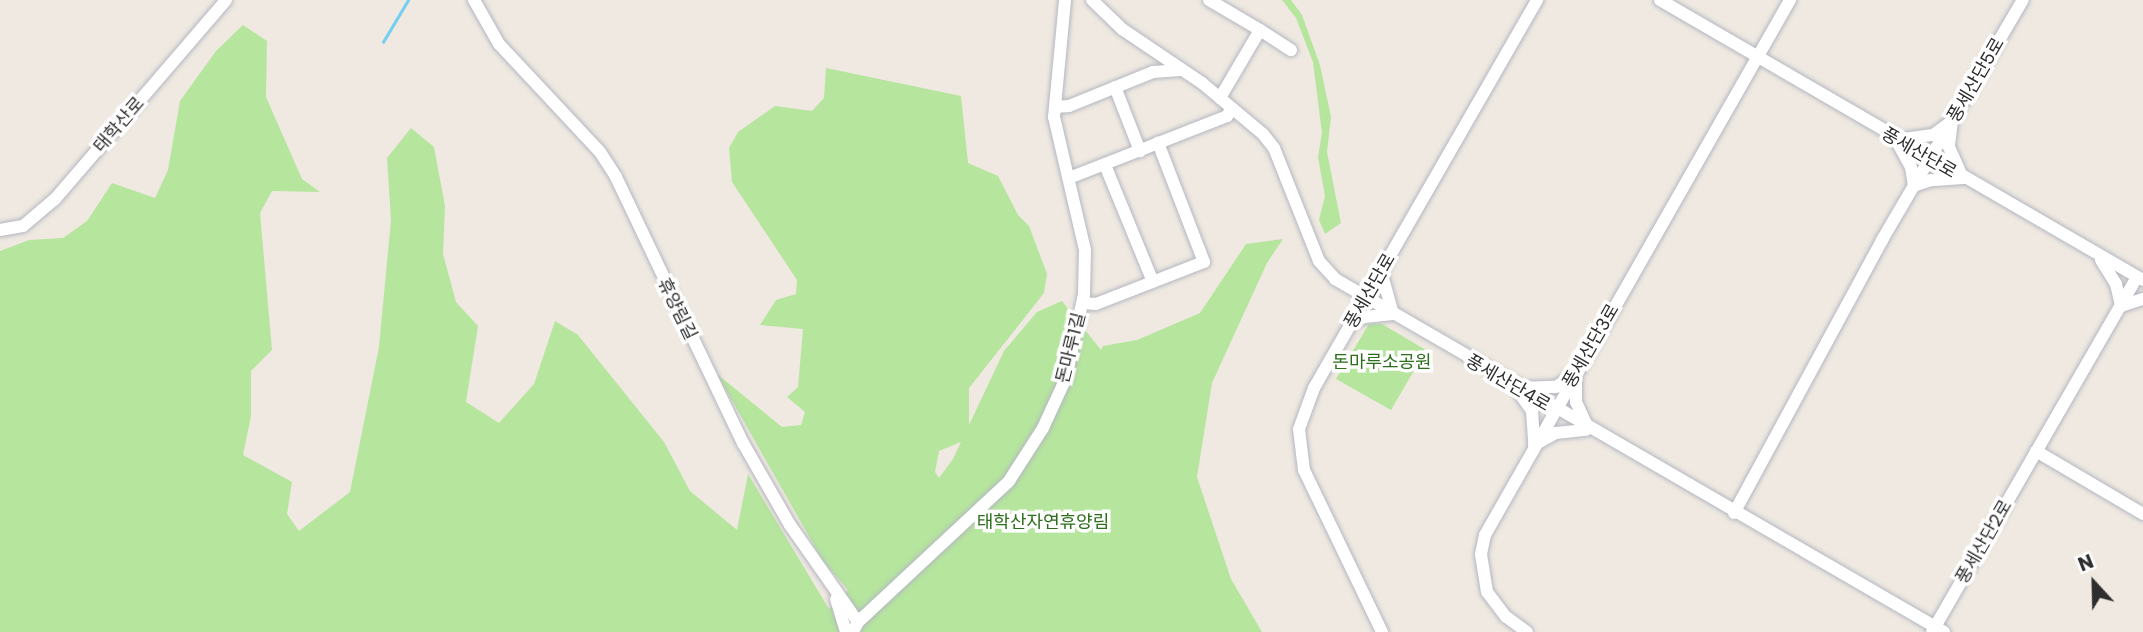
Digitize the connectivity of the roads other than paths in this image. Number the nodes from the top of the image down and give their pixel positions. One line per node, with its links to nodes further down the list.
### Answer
1 (226, 0): 29 (street, 태학산로)
2 (474, 0): 48 (street, 휴양림길)
3 (1092, 0): 11 (street, 풍세산단4로)
4 (1209, 0): 10 (street)
5 (1537, 0): 31 (street, 풍세산단로)
6 (1660, 0): 13 (street, 풍세산단로)
7 (1790, 0): 13 (street)
8 (2023, 0): 20 (street, 풍세산단5로)
9 (1066, 4): 18 (street, 돈마루1길)
10 (1260, 30): 12 (street); 17 (street)
11 (1152, 50): 14 (street, 풍세산단4로); 15 (street)
12 (1291, 50)
13 (1757, 58): 21 (street, 풍세산단로); 40 (street, 풍세산단3로)
14 (1180, 70): 15 (street); 17 (street, 풍세산단4로)
15 (1153, 72): 16 (street)
16 (1115, 87): 18 (street); 23 (street)
17 (1220, 98): 19 (street, 풍세산단4로)
18 (1055, 107): 26 (street, 돈마루1길)
19 (1232, 108): 22 (street); 34 (street, 풍세산단4로)
20 (1952, 121): 21 (street); 24 (street, 풍세산단5로); 27 (street)
21 (1896, 140): 24 (street, 풍세산단로); 28 (street)
22 (1158, 144): 23 (street); 33 (street)
23 (1140, 150): 25 (street)
24 (1930, 160): 27 (street, 풍세산단로); 28 (street)
25 (1105, 165): 26 (street); 33 (street)
26 (1069, 178): 36 (street, 돈마루1길)
27 (1963, 178): 28 (street); 30 (street, 풍세산단로)
28 (1914, 186): 46 (street)
29 (0, 230)
30 (2098, 257): 32 (street, 풍세산단로); 37 (street)
31 (1381, 271): 34 (street, 풍세산단로); 38 (street)
32 (2140, 279): 37 (street, 풍세산단2로)
33 (1153, 282): 36 (street)
34 (1365, 298): 38 (street, 풍세산단4로); 39 (street, 풍세산단로)
35 (2143, 299): 37 (street)
36 (1083, 303): 50 (street, 돈마루1길)
37 (2120, 306): 45 (street, 풍세산단2로)
38 (1393, 314): 39 (street); 41 (street, 풍세산단4로)
39 (1350, 324): 54 (street, 풍세산단로)
40 (1577, 372): 41 (street); 42 (street, 풍세산단3로); 43 (street)
41 (1516, 387): 42 (street, 풍세산단4로); 44 (street)
42 (1555, 410): 43 (street, 풍세산단4로); 44 (street, 풍세산단3로)
43 (1590, 430): 44 (street); 46 (street, 풍세산단4로)
44 (1534, 445): 55 (street, 풍세산단3로)
45 (2036, 451): 47 (street); 52 (street, 풍세산단2로)
46 (1734, 513): 52 (street, 풍세산단4로)
47 (2143, 513)
48 (829, 583): 49 (street, 휴양림길); 53 (street)
49 (837, 594): 50 (street); 51 (street, 휴양림길)
50 (879, 599): 51 (street, 돈마루1길)
51 (856, 627)
52 (1937, 630)
53 (846, 632)
54 (1382, 632)
55 (1527, 632)

